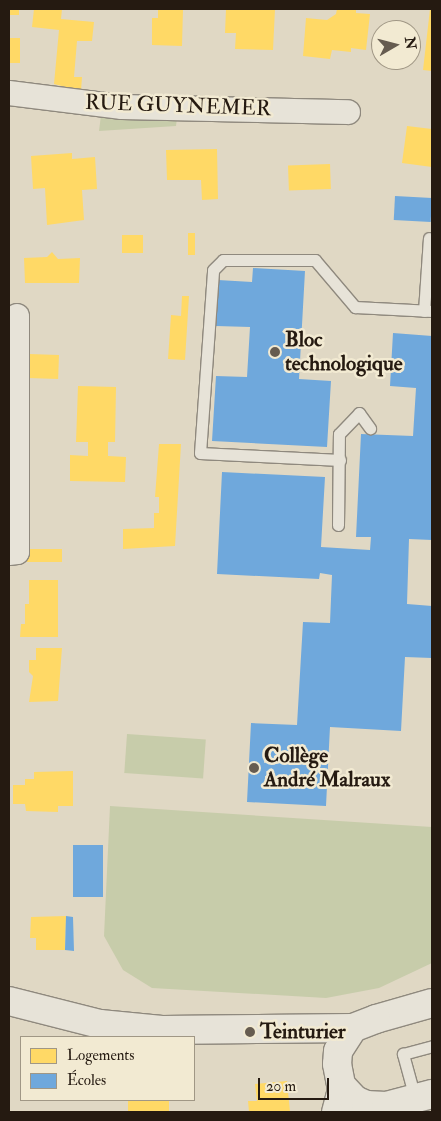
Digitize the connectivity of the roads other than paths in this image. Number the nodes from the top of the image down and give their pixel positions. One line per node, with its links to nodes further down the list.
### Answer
1 (9, 93): 2 (street, RUE GUYNEMER)
2 (348, 112)
3 (429, 238): 4 (lane)
4 (428, 311): 7 (lane)
5 (17, 316): 9 (street)
6 (370, 428): 7 (lane)
7 (340, 460): 8 (lane)
8 (338, 525)
9 (9, 553)
10 (9, 1001): 12 (main road)
11 (432, 1003): 13 (main road)
12 (301, 1028): 13 (main road); 15 (main road)
13 (353, 1028): 15 (main road)
14 (432, 1046): 16 (lane)
15 (339, 1074): 17 (main road); 18 (street)
16 (424, 1096): 17 (main road)
17 (373, 1109)
18 (334, 1112)

